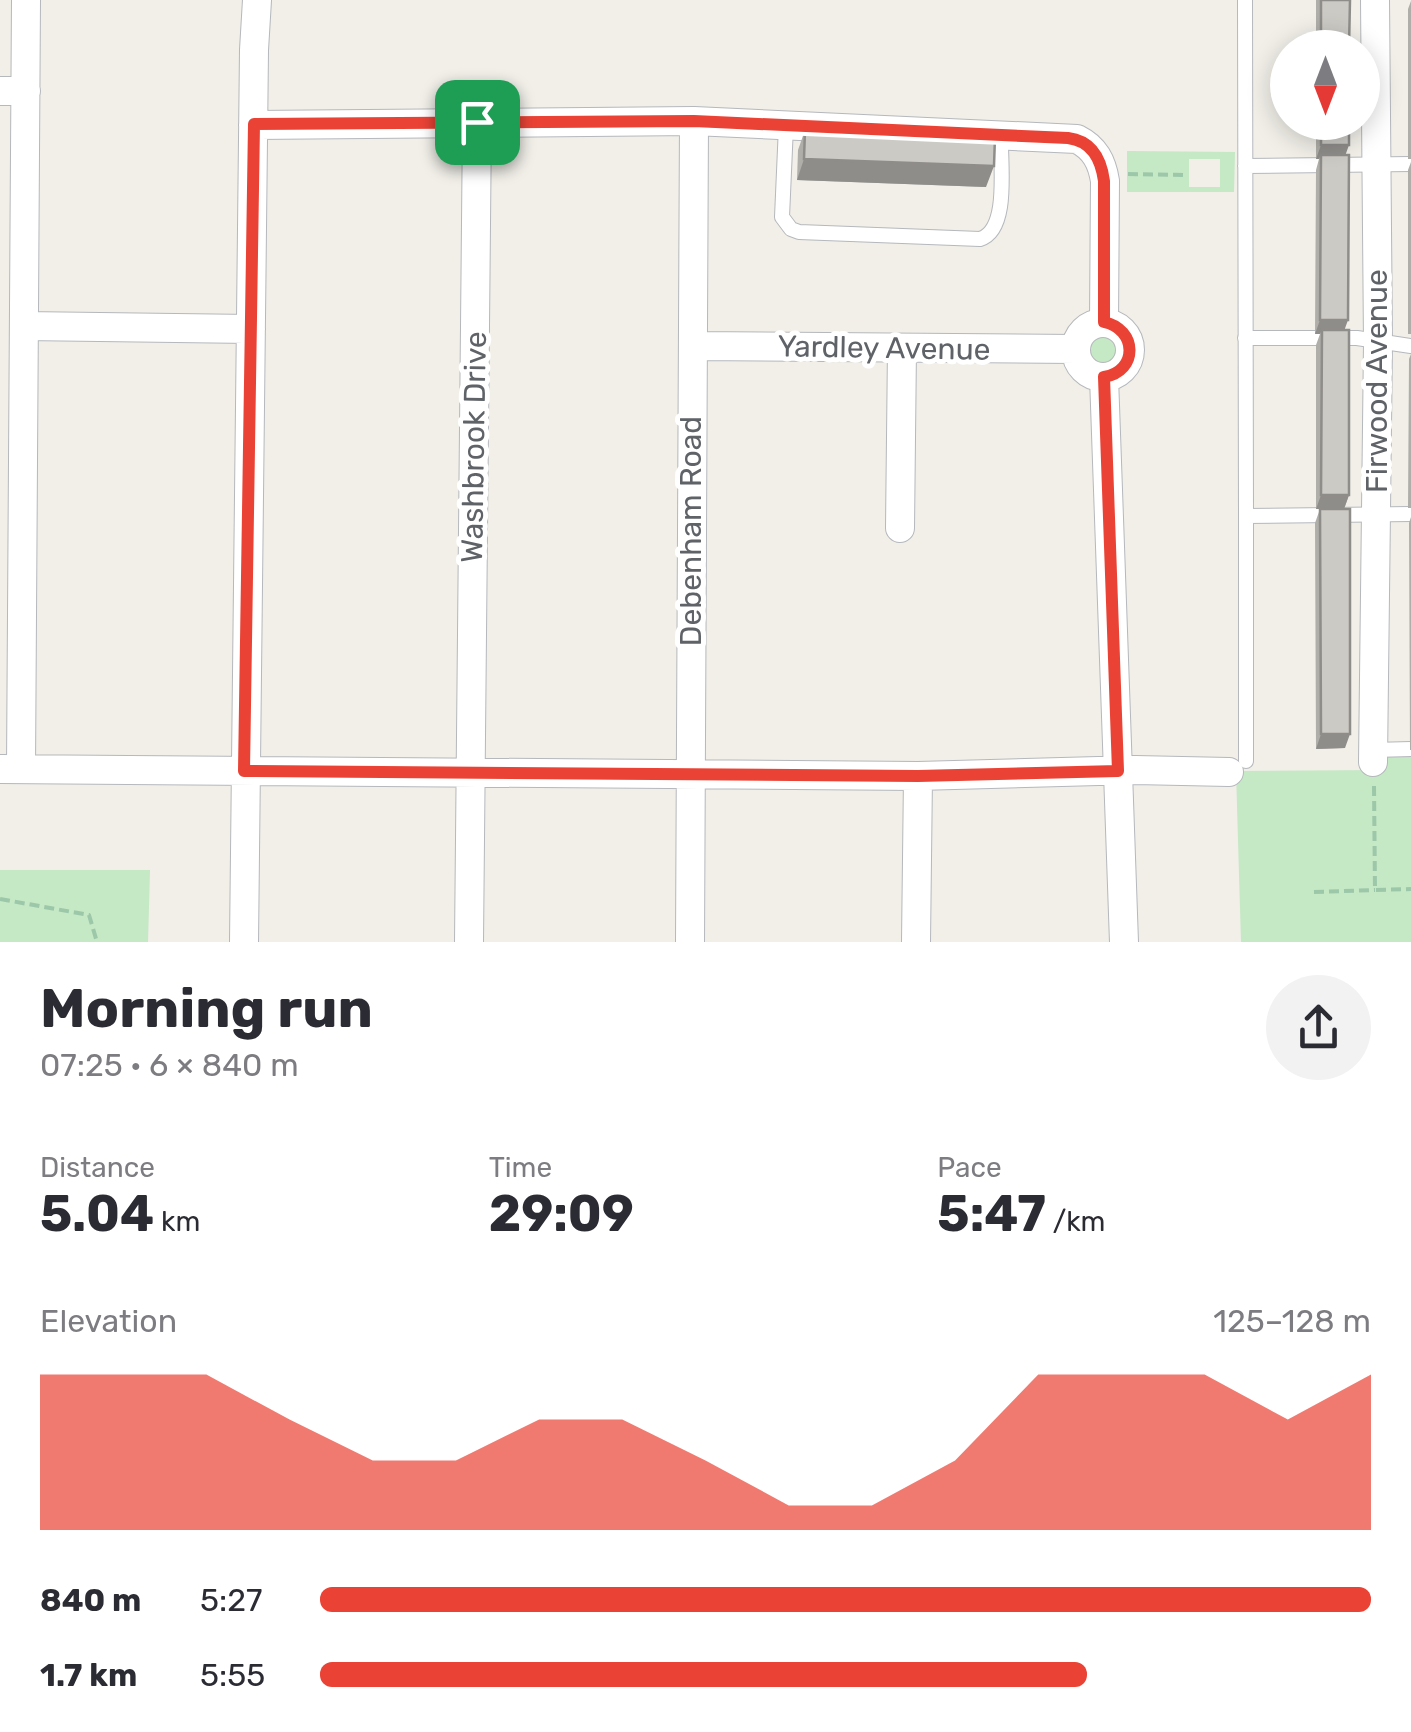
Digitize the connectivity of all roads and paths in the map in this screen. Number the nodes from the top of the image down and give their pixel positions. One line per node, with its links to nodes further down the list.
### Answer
1 (26, 0): 5 (street)
2 (258, 0): 8 (street)
3 (1245, 0): 13 (lane)
4 (1375, 0): 11 (street, Firwood Avenue)
5 (13, 91): 17 (street)
6 (694, 121): 7 (street); 9 (street); 21 (street, Debenham Road)
7 (477, 122): 8 (street); 36 (street, Washbrook Drive)
8 (254, 124): 18 (street)
9 (786, 126): 10 (street); 10 (lane)
10 (1001, 136): 14 (street)
11 (1377, 164): 12 (lane); 13 (lane); 20 (street, Firwood Avenue)
12 (1411, 164)
13 (1245, 166): 19 (lane)
14 (1104, 175): 15 (path); 16 (street)
15 (1187, 175)
16 (1104, 322): 24 (street); 25 (street)
17 (24, 326): 18 (street); 33 (street)
18 (251, 329): 34 (street)
19 (1245, 338): 20 (lane); 28 (lane)
20 (1378, 343): 22 (lane); 26 (street, Firwood Avenue)
21 (692, 346): 23 (street, Yardley Avenue); 37 (street, Debenham Road)
22 (1411, 346)
23 (902, 348): 24 (street, Yardley Avenue); 29 (street)
24 (1076, 349): 25 (street)
25 (1104, 377): 35 (street)
26 (1376, 514): 27 (lane); 28 (lane); 31 (street, Firwood Avenue)
27 (1411, 514)
28 (1246, 516): 32 (lane)
29 (900, 528)
30 (1411, 749): 31 (lane)
31 (1373, 756): 40 (path)
32 (1238, 767): 35 (street)
33 (10, 768): 34 (street)
34 (244, 771): 36 (street); 44 (street)
35 (1118, 771): 38 (street); 48 (street)
36 (471, 773): 37 (street); 45 (street, Washbrook Drive)
37 (690, 773): 38 (street); 46 (street, Debenham Road)
38 (918, 776): 47 (street)
39 (1411, 889): 40 (path)
40 (1376, 890): 41 (path)
41 (1314, 892)
42 (0, 899): 43 (path)
43 (96, 942)
44 (244, 942)
45 (469, 942)
46 (690, 942)
47 (916, 942)
48 (1124, 942)

